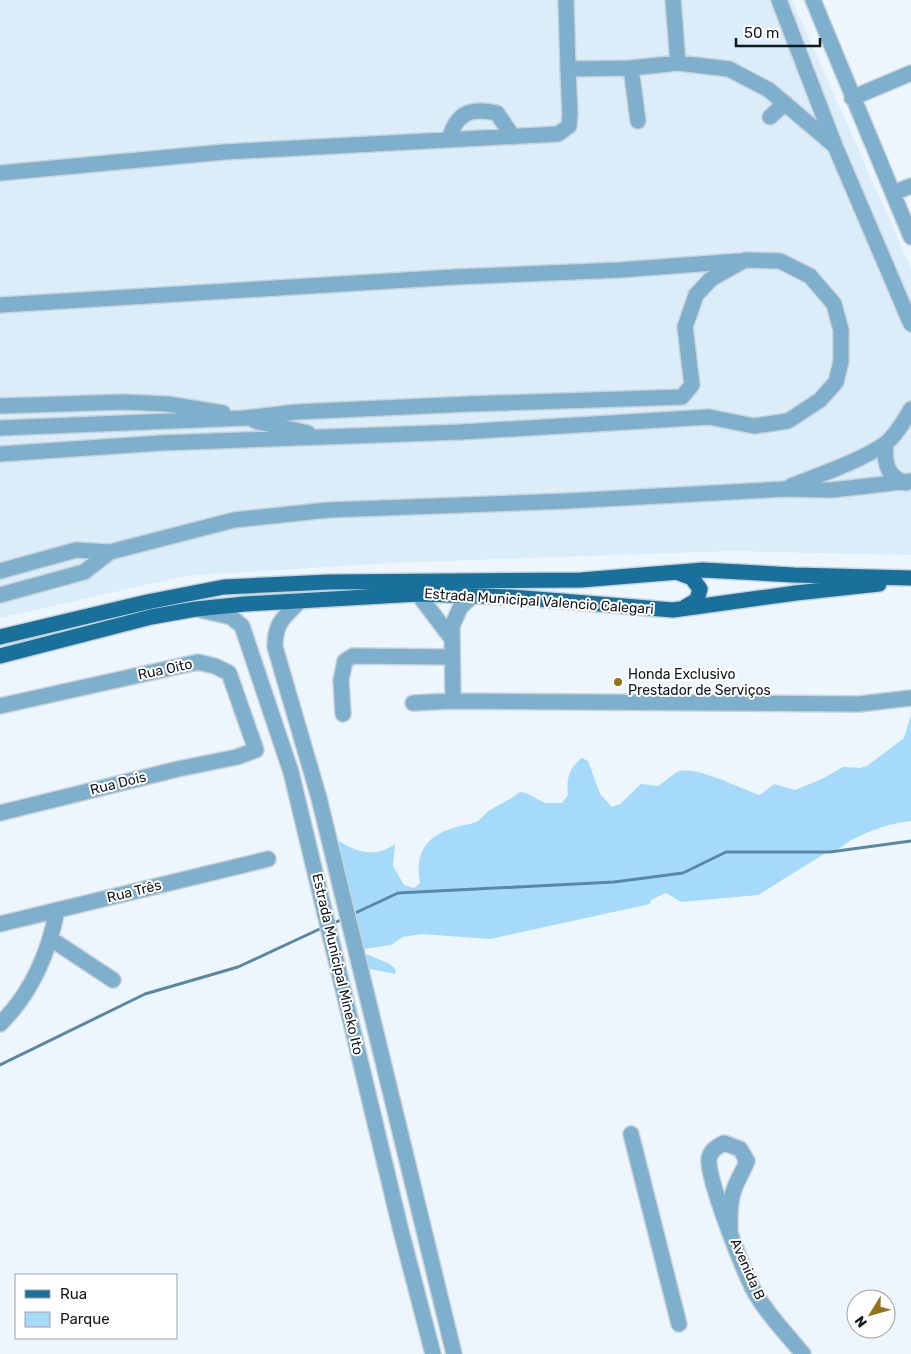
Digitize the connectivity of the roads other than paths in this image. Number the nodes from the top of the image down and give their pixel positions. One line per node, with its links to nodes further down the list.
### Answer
1 (566, 0): 7 (street)
2 (673, 0): 5 (street)
3 (779, 0): 15 (street)
4 (813, 0): 9 (street)
5 (678, 63): 6 (street); 10 (street)
6 (631, 68): 7 (street); 12 (street)
7 (568, 69): 13 (street)
8 (911, 73): 9 (street)
9 (852, 98): 18 (street)
10 (785, 103): 11 (street); 15 (street)
11 (770, 117)
12 (638, 121)
13 (513, 137): 14 (street); 14 (street)
14 (449, 140): 16 (street)
15 (835, 146): 22 (street)
16 (0, 173)
17 (911, 186): 18 (street)
18 (893, 194): 19 (street)
19 (911, 237)
20 (745, 260): 21 (street); 25 (street); 29 (street)
21 (0, 305)
22 (911, 325)
23 (0, 406): 25 (street)
24 (911, 409): 27 (street)
25 (245, 418): 26 (street); 29 (street)
26 (160, 422): 28 (street); 30 (street)
27 (906, 426): 31 (street)
28 (0, 428)
29 (329, 438): 30 (street)
30 (162, 443): 32 (street)
31 (886, 443): 33 (street); 34 (street)
32 (0, 454)
33 (908, 482): 34 (street)
34 (784, 489): 35 (street)
35 (110, 552): 36 (street); 40 (street)
36 (43, 559): 37 (street); 40 (street)
37 (0, 572)
38 (672, 572): 39 (main road, Estrada Municipal Valencio Calegari); 46 (main road); 47 (main road, Estrada Municipal Valencio Calegari)
39 (906, 578): 46 (main road, Estrada Municipal Valencio Calegari)
40 (49, 581): 41 (street)
41 (0, 594)
42 (418, 594): 43 (main road, Estrada Municipal Valencio Calegari); 44 (main road, Estrada Municipal Valencio Calegari); 48 (street)
43 (473, 595): 46 (main road, Estrada Municipal Valencio Calegari); 48 (street)
44 (299, 602): 45 (main road, Estrada Municipal Valencio Calegari); 67 (street, Estrada Municipal Mineko Ito)
45 (196, 608): 49 (main road, Estrada Municipal Valencio Calegari); 66 (street, Estrada Municipal Mineko Ito)
46 (674, 610)
47 (0, 637)
48 (452, 639): 50 (street)
49 (0, 656)
50 (451, 658): 52 (street); 55 (street)
51 (911, 698): 52 (street)
52 (453, 701): 53 (street)
53 (413, 703)
54 (0, 706): 56 (street, Rua Oito)
55 (343, 714)
56 (237, 757): 57 (street, Rua Dois)
57 (0, 813)
58 (268, 859): 59 (street, Rua Três)
59 (57, 910): 60 (street, Rua Três); 61 (street)
60 (0, 924)
61 (52, 939): 62 (street); 63 (street)
62 (113, 980)
63 (0, 1024)
64 (631, 1134): 68 (street)
65 (730, 1230): 65 (street, Avenida B); 71 (street, Avenida B)
66 (412, 1276): 67 (street); 69 (street, Estrada Municipal Mineko Ito)
67 (435, 1276): 70 (street, Estrada Municipal Mineko Ito)
68 (679, 1324)
69 (432, 1354)
70 (454, 1354)
71 (804, 1354)

